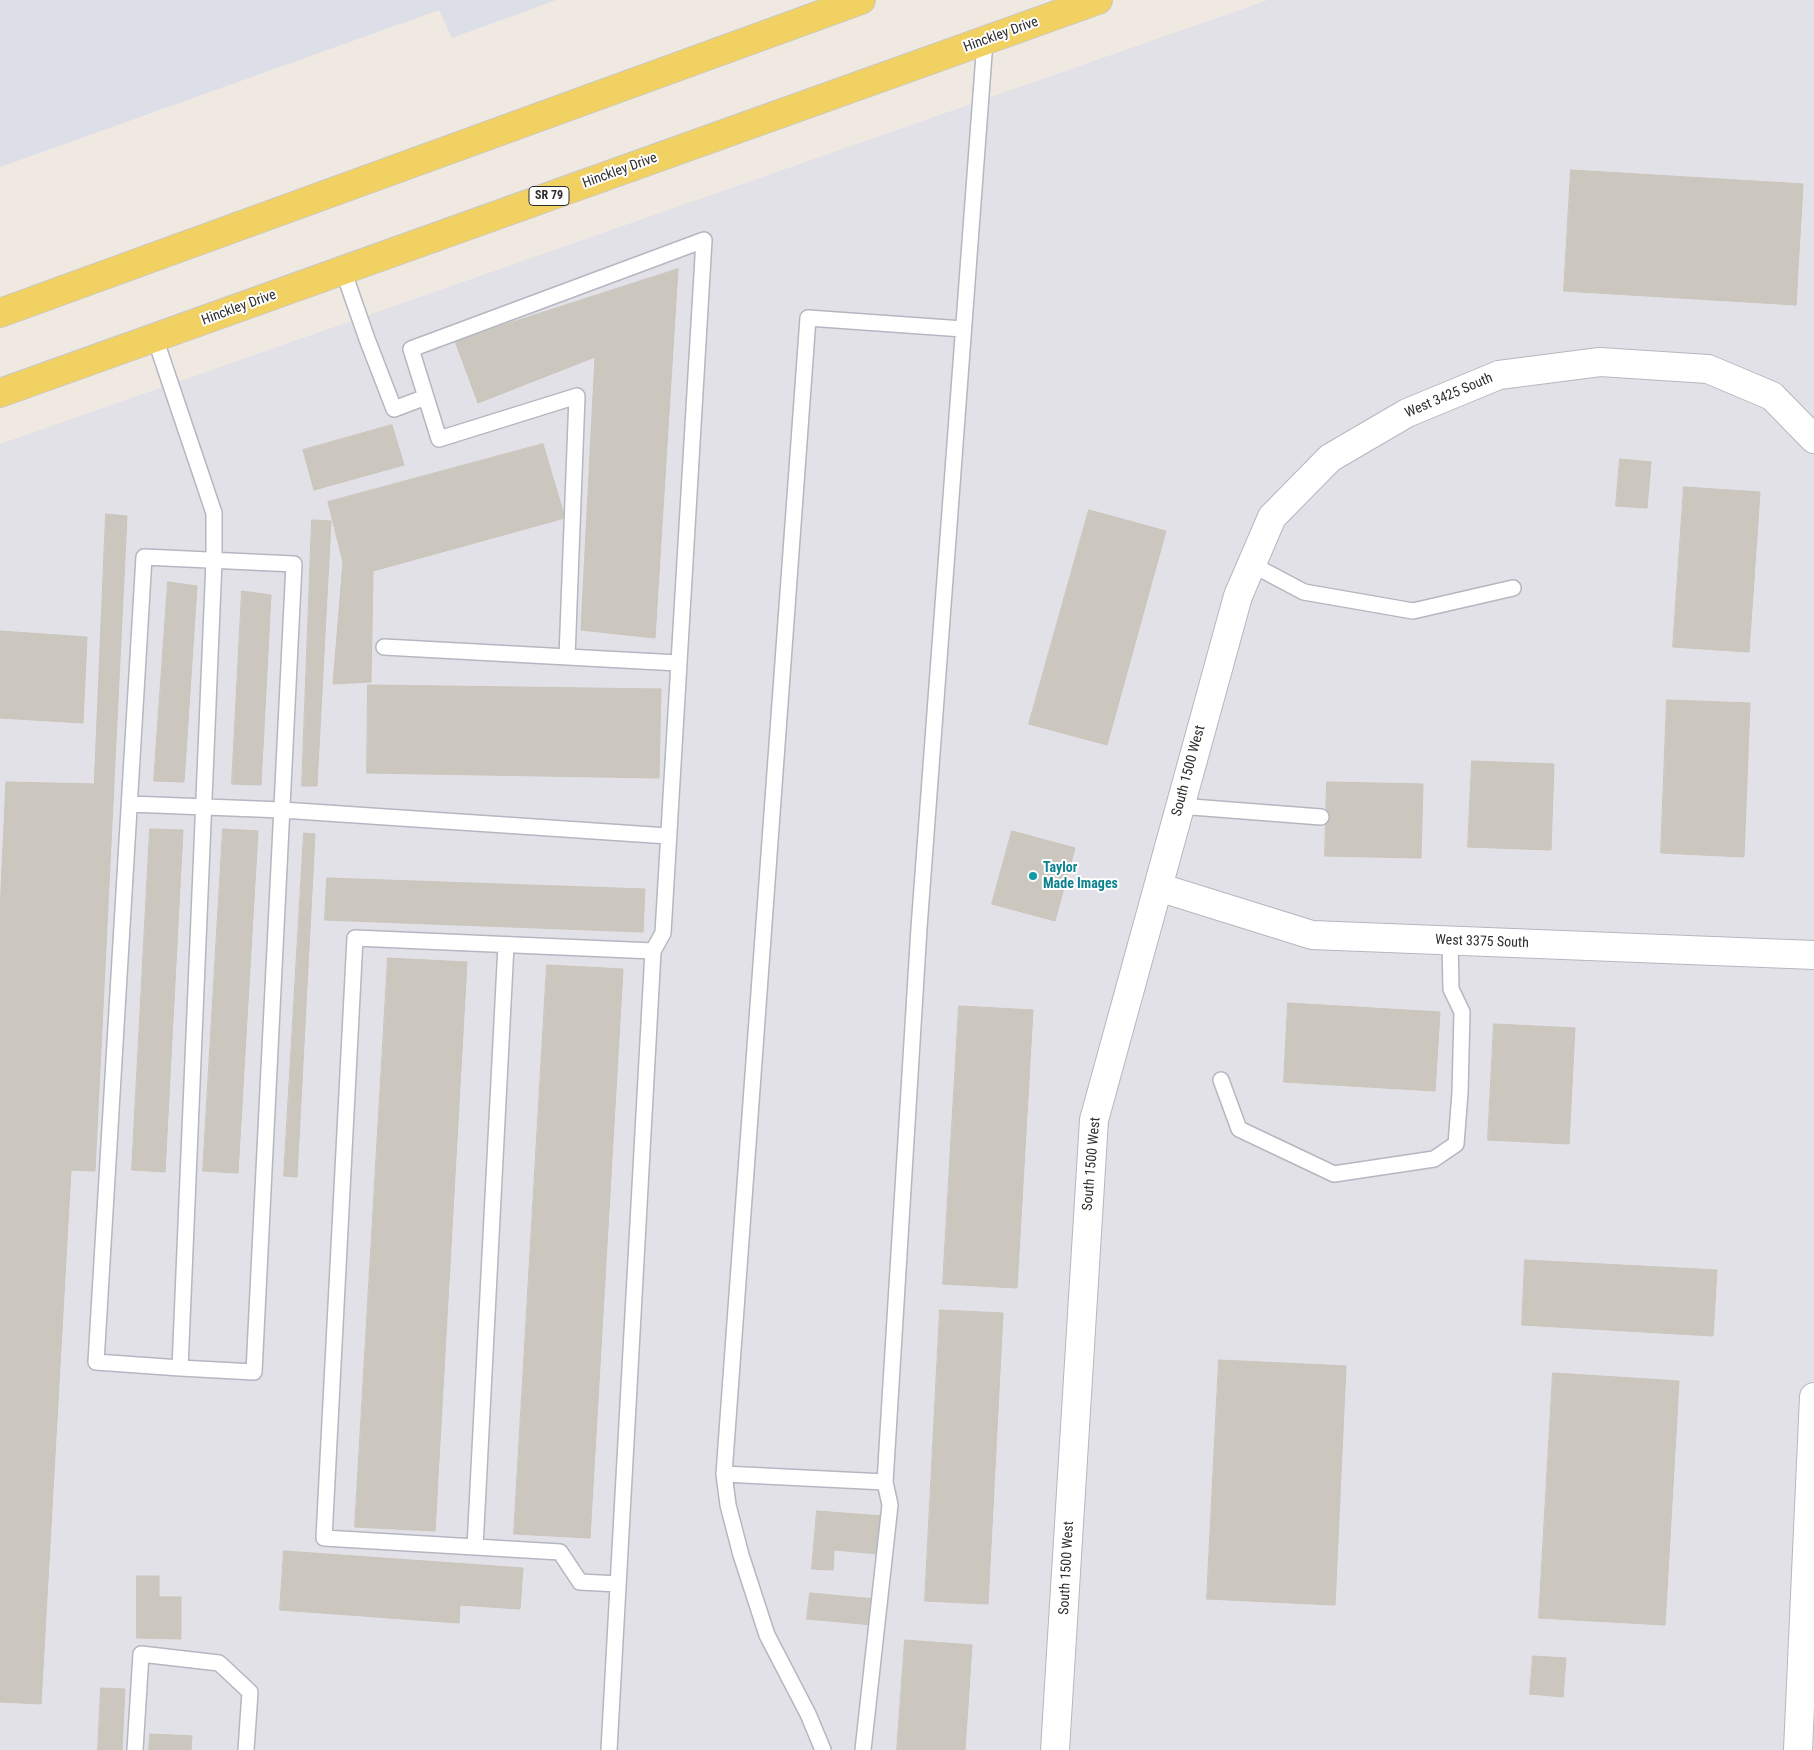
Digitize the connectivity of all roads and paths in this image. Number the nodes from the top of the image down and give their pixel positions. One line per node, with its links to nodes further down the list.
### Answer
1 (861, 0): 5 (main road)
2 (1098, 0): 3 (main road, Hinckley Drive / SR 79)
3 (984, 40): 4 (main road, Hinckley Drive / SR 79); 6 (lane)
4 (343, 270): 7 (main road, Hinckley Drive / SR 79); 9 (lane)
5 (0, 313)
6 (963, 329): 32 (lane); 33 (lane)
7 (155, 338): 8 (main road, Hinckley Drive / SR 79); 11 (lane)
8 (0, 393)
9 (426, 397): 16 (lane); 17 (lane)
10 (1814, 438): 12 (street, West 3425 South)
11 (214, 561): 18 (lane); 20 (lane); 21 (lane)
12 (1251, 564): 13 (lane); 14 (street, West 3425 South)
13 (1513, 588)
14 (1238, 596): 19 (street, South 1500 West)
15 (384, 648): 16 (lane)
16 (567, 657): 17 (lane)
17 (678, 664): 23 (lane)
18 (130, 804): 20 (lane); 30 (lane)
19 (1179, 806): 22 (lane); 24 (street, South 1500 West)
20 (203, 807): 21 (lane); 30 (lane)
21 (282, 810): 23 (lane); 30 (lane)
22 (1321, 817)
23 (668, 836): 27 (lane)
24 (1158, 886): 25 (street, West 3375 South); 41 (street, South 1500 West)
25 (1450, 940): 28 (street, West 3375 South); 29 (lane)
26 (506, 945): 27 (lane); 34 (lane); 34 (lane)
27 (653, 951): 35 (lane)
28 (1814, 955)
29 (1221, 1080)
30 (180, 1368)
31 (1814, 1396): 42 (street)
32 (724, 1474): 33 (lane); 39 (lane)
33 (885, 1482): 40 (lane)
34 (475, 1547): 35 (lane)
35 (618, 1584): 38 (lane)
36 (135, 1750): 37 (lane)
37 (246, 1750)
38 (609, 1750)
39 (823, 1750)
40 (863, 1750)
41 (1055, 1750)
42 (1798, 1750)

